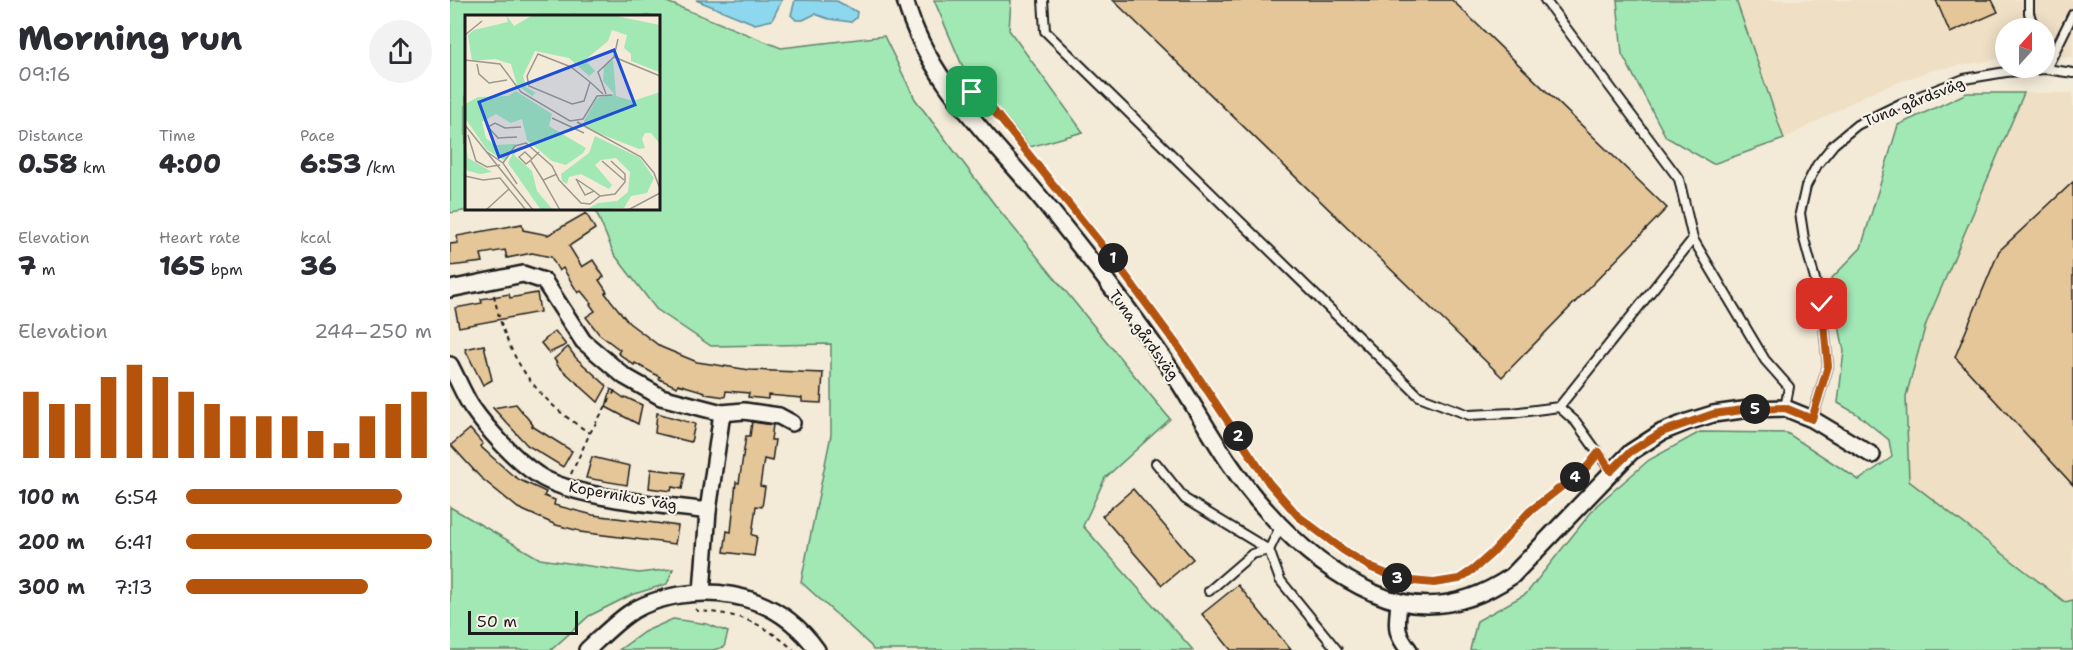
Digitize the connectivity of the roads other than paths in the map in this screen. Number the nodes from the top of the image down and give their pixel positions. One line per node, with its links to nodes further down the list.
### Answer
1 (905, 0): 23 (street, Tuna gårdsväg)
2 (1043, 0): 14 (lane)
3 (1545, 0): 11 (lane)
4 (2029, 0): 5 (lane)
5 (2031, 18)
6 (2072, 18): 7 (lane)
7 (2055, 48)
8 (2055, 68): 9 (lane, Tuna gårdsväg)
9 (2073, 73)
10 (1995, 74): 17 (lane, Tuna gårdsväg)
11 (1694, 239): 14 (lane); 15 (lane)
12 (450, 289): 16 (street)
13 (450, 365): 22 (street, Kopernikus väg)
14 (1559, 407): 21 (lane)
15 (1785, 408): 17 (street, Tuna gårdsväg); 21 (street, Tuna gårdsväg)
16 (722, 413): 18 (street); 22 (street)
17 (1812, 419): 19 (street, Tuna gårdsväg)
18 (792, 423)
19 (1872, 455)
20 (1156, 464): 24 (lane)
21 (1611, 471): 27 (street, Tuna gårdsväg)
22 (708, 511): 26 (street)
23 (1281, 525): 24 (lane); 27 (street, Tuna gårdsväg)
24 (1269, 550): 25 (lane); 30 (lane)
25 (1209, 591)
26 (702, 592): 28 (street); 29 (street)
27 (1399, 603): 31 (street)
28 (587, 650)
29 (817, 650)
30 (1337, 650)
31 (1409, 650)

